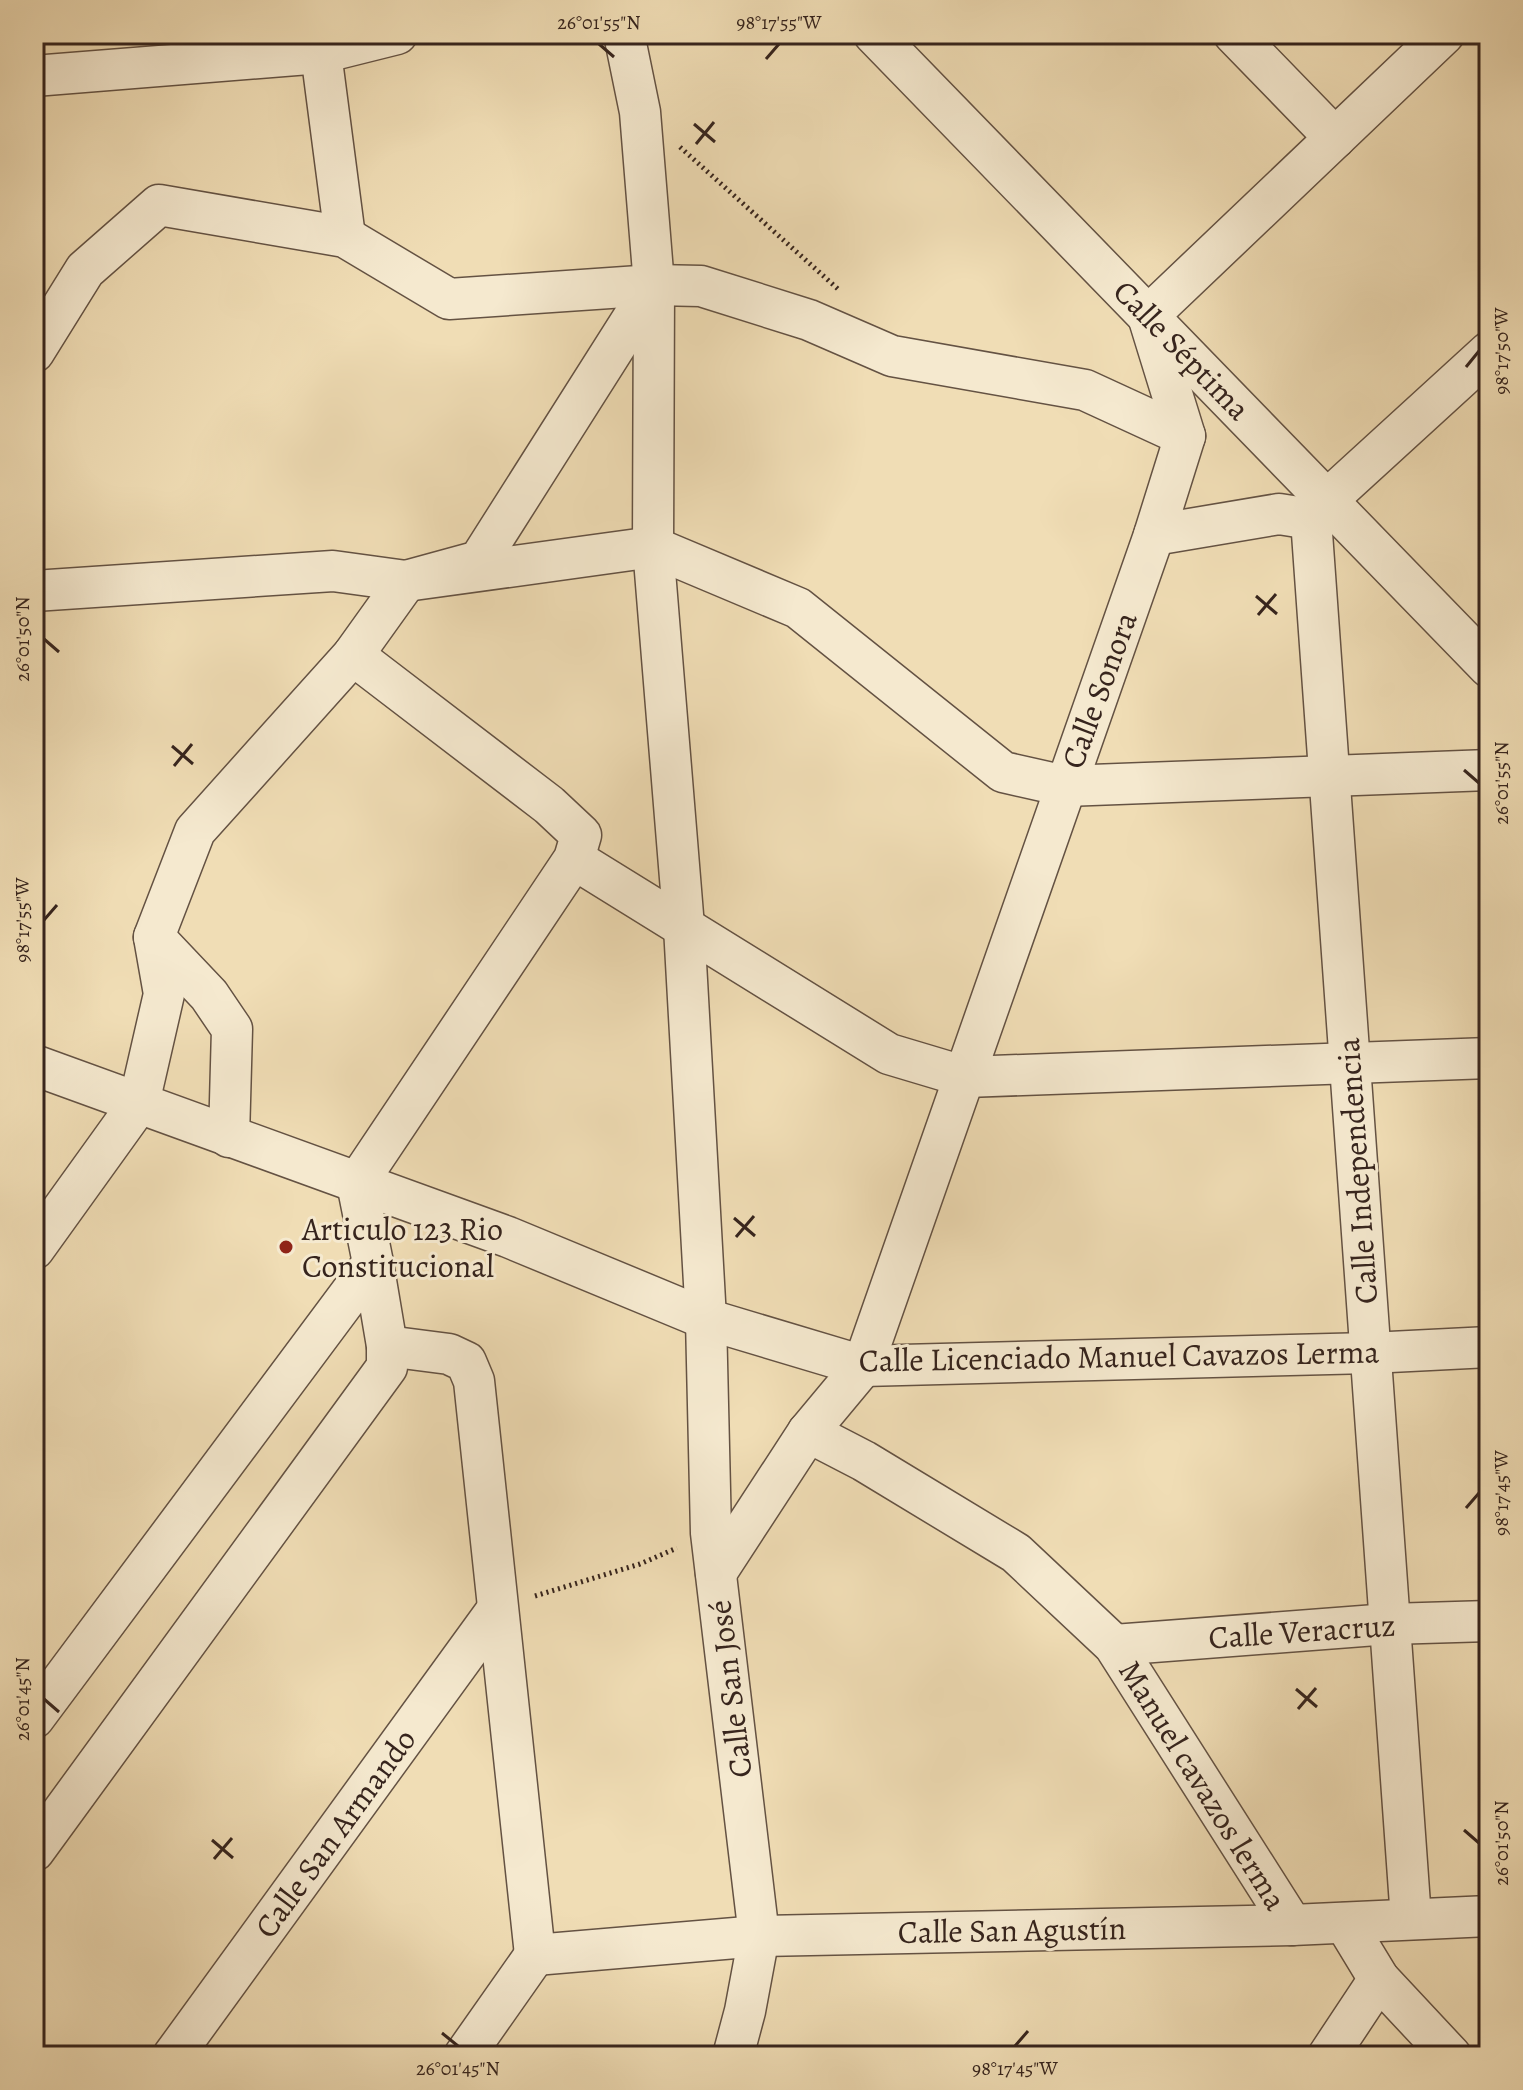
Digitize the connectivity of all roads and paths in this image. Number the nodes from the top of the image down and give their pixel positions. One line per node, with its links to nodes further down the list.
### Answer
1 (397, 34): 6 (street)
2 (624, 34): 8 (street, Calle San José)
3 (874, 34): 13 (street, Calle Séptima)
4 (1234, 34): 9 (street)
5 (1444, 34): 9 (street)
6 (321, 53): 7 (street); 10 (street)
7 (34, 76)
8 (640, 112): 11 (street, Calle San José); 12 (path)
9 (1335, 138): 13 (street)
10 (345, 237): 11 (street); 14 (street)
11 (654, 285): 16 (street); 19 (street, Calle San José); 20 (street)
12 (846, 298)
13 (1148, 316): 16 (street); 17 (street, Calle Séptima)
14 (34, 352)
15 (1489, 352): 17 (street)
16 (1185, 436): 18 (street, Calle Sonora)
17 (1319, 510): 18 (street); 23 (street, Calle Séptima); 25 (street, Calle Independencia)
18 (1154, 535): 26 (street, Calle Sonora)
19 (653, 547): 20 (street); 26 (street); 28 (street, Calle San José)
20 (406, 581): 21 (street); 22 (street)
21 (34, 591)
22 (353, 655): 27 (street); 29 (street)
23 (1489, 667)
24 (1489, 770): 25 (street)
25 (1330, 775): 26 (street); 31 (street, Calle Independencia)
26 (1065, 786): 33 (street, Calle Sonora)
27 (574, 859): 28 (street); 36 (street)
28 (684, 927): 33 (street); 39 (street, Calle San José)
29 (154, 937): 34 (street); 35 (street)
30 (1489, 1058): 31 (street)
31 (1350, 1063): 33 (street); 42 (street, Calle Independencia)
32 (34, 1065): 34 (street, Calle Licenciado Manuel Cavazos Lerma)
33 (966, 1077): 43 (street, Calle Sonora)
34 (139, 1103): 35 (street, Calle Licenciado Manuel Cavazos Lerma); 37 (street)
35 (229, 1137): 36 (street, Calle Licenciado Manuel Cavazos Lerma)
36 (357, 1183): 38 (street); 39 (street, Calle Licenciado Manuel Cavazos Lerma)
37 (34, 1249)
38 (373, 1263): 40 (street); 51 (street)
39 (706, 1319): 43 (street, Calle Licenciado Manuel Cavazos Lerma); 45 (street, Calle San José)
40 (387, 1346): 47 (street); 52 (street)
41 (1489, 1347): 42 (street, Calle Licenciado Manuel Cavazos Lerma)
42 (1370, 1353): 43 (street, Calle Licenciado Manuel Cavazos Lerma); 49 (street, Calle Independencia)
43 (863, 1366): 44 (street, Calle Sonora)
44 (808, 1432): 46 (street, Calle Sonora); 50 (street)
45 (711, 1533): 46 (street, Calle San José); 47 (path)
46 (716, 1573): 57 (street, Calle San José)
47 (497, 1610): 58 (street); 60 (street, Calle San Armando)
48 (1489, 1621): 49 (street, Calle Veracruz)
49 (1389, 1624): 50 (street, Calle Veracruz); 54 (street, Calle Independencia)
50 (1114, 1645): 56 (street, Manuel cavazos lerma)
51 (34, 1718)
52 (34, 1851)
53 (1489, 1916): 54 (street, Calle San Agustín)
54 (1411, 1919): 55 (street, Calle San Agustín)
55 (1345, 1923): 56 (street, Calle San Agustín); 59 (street)
56 (1292, 1925): 57 (street, Calle San Agustín)
57 (759, 1936): 58 (street, Calle San Agustín); 62 (street, Calle San José)
58 (535, 1955): 61 (street)
59 (1379, 1979): 63 (street); 64 (street)
60 (173, 2056)
61 (464, 2056)
62 (733, 2056)
63 (1328, 2056)
64 (1451, 2056)

